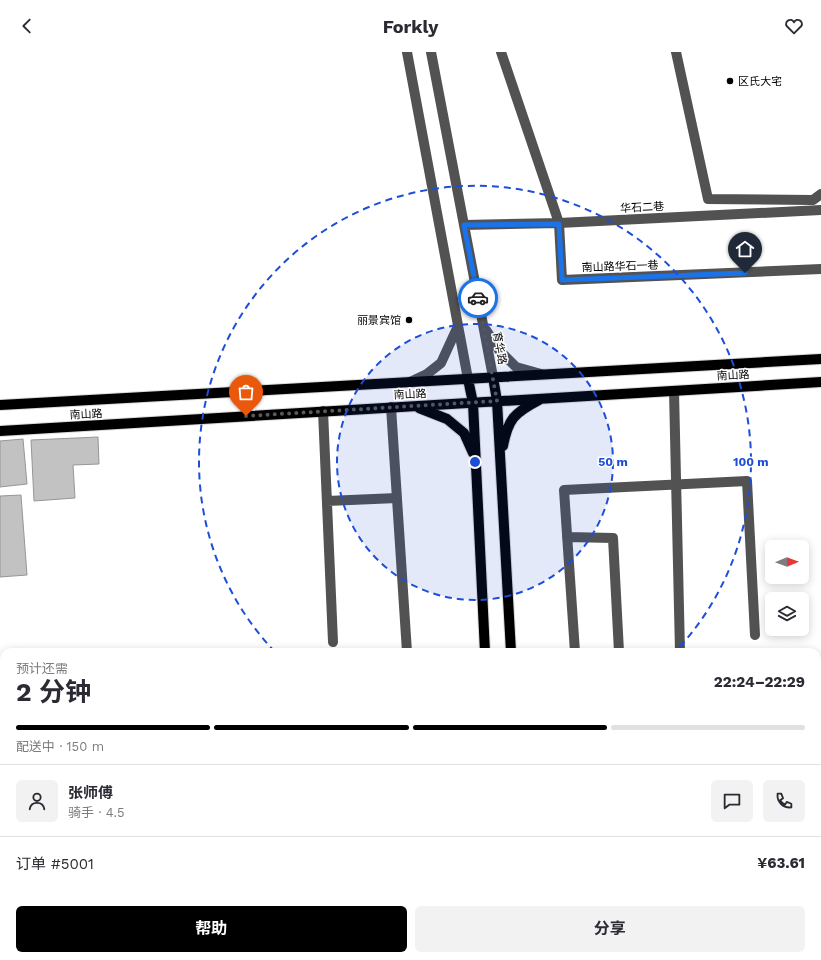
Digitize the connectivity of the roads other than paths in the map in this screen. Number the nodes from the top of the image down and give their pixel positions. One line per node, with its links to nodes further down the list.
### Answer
1 (407, 52): 11 (street)
2 (431, 52): 8 (street, 育华路)
3 (501, 52): 7 (street, 南山路华石一巷)
4 (676, 52): 5 (street)
5 (821, 194)
6 (821, 210): 7 (street, 华石二巷)
7 (559, 224): 8 (street, 华石二巷); 9 (street, 南山路华石一巷)
8 (464, 225): 10 (street, 育华路)
9 (821, 269)
10 (483, 325): 13 (street); 14 (street, 育华路)
11 (458, 326): 15 (street); 16 (street)
12 (821, 359): 13 (main road, 南山路)
13 (543, 375): 14 (main road, 南山路)
14 (493, 377): 15 (main road, 南山路); 20 (main road, 育华路)
15 (468, 379): 16 (main road, 南山路); 21 (main road)
16 (410, 382): 22 (main road, 南山路)
17 (821, 382): 18 (main road, 南山路)
18 (674, 391): 19 (main road, 南山路); 29 (street)
19 (543, 398): 20 (main road, 南山路); 27 (main road)
20 (497, 401): 21 (main road, 南山路); 27 (main road, 育华路)
21 (473, 403): 23 (main road, 南山路); 28 (main road)
22 (0, 405)
23 (415, 406): 24 (main road, 南山路); 28 (main road)
24 (391, 408): 25 (main road, 南山路); 30 (street)
25 (323, 412): 26 (main road, 南山路); 31 (street)
26 (0, 431)
27 (500, 458): 37 (main road, 育华路)
28 (475, 459): 36 (main road)
29 (676, 485): 32 (street); 33 (street); 40 (street)
30 (397, 498): 31 (street); 35 (street)
31 (327, 501): 34 (street)
32 (567, 537): 38 (street); 39 (street)
33 (755, 634)
34 (333, 642)
35 (407, 648)
36 (485, 648)
37 (511, 648)
38 (575, 648)
39 (619, 648)
40 (680, 648)
41 (351, 960): 42 (street)
42 (363, 960)

